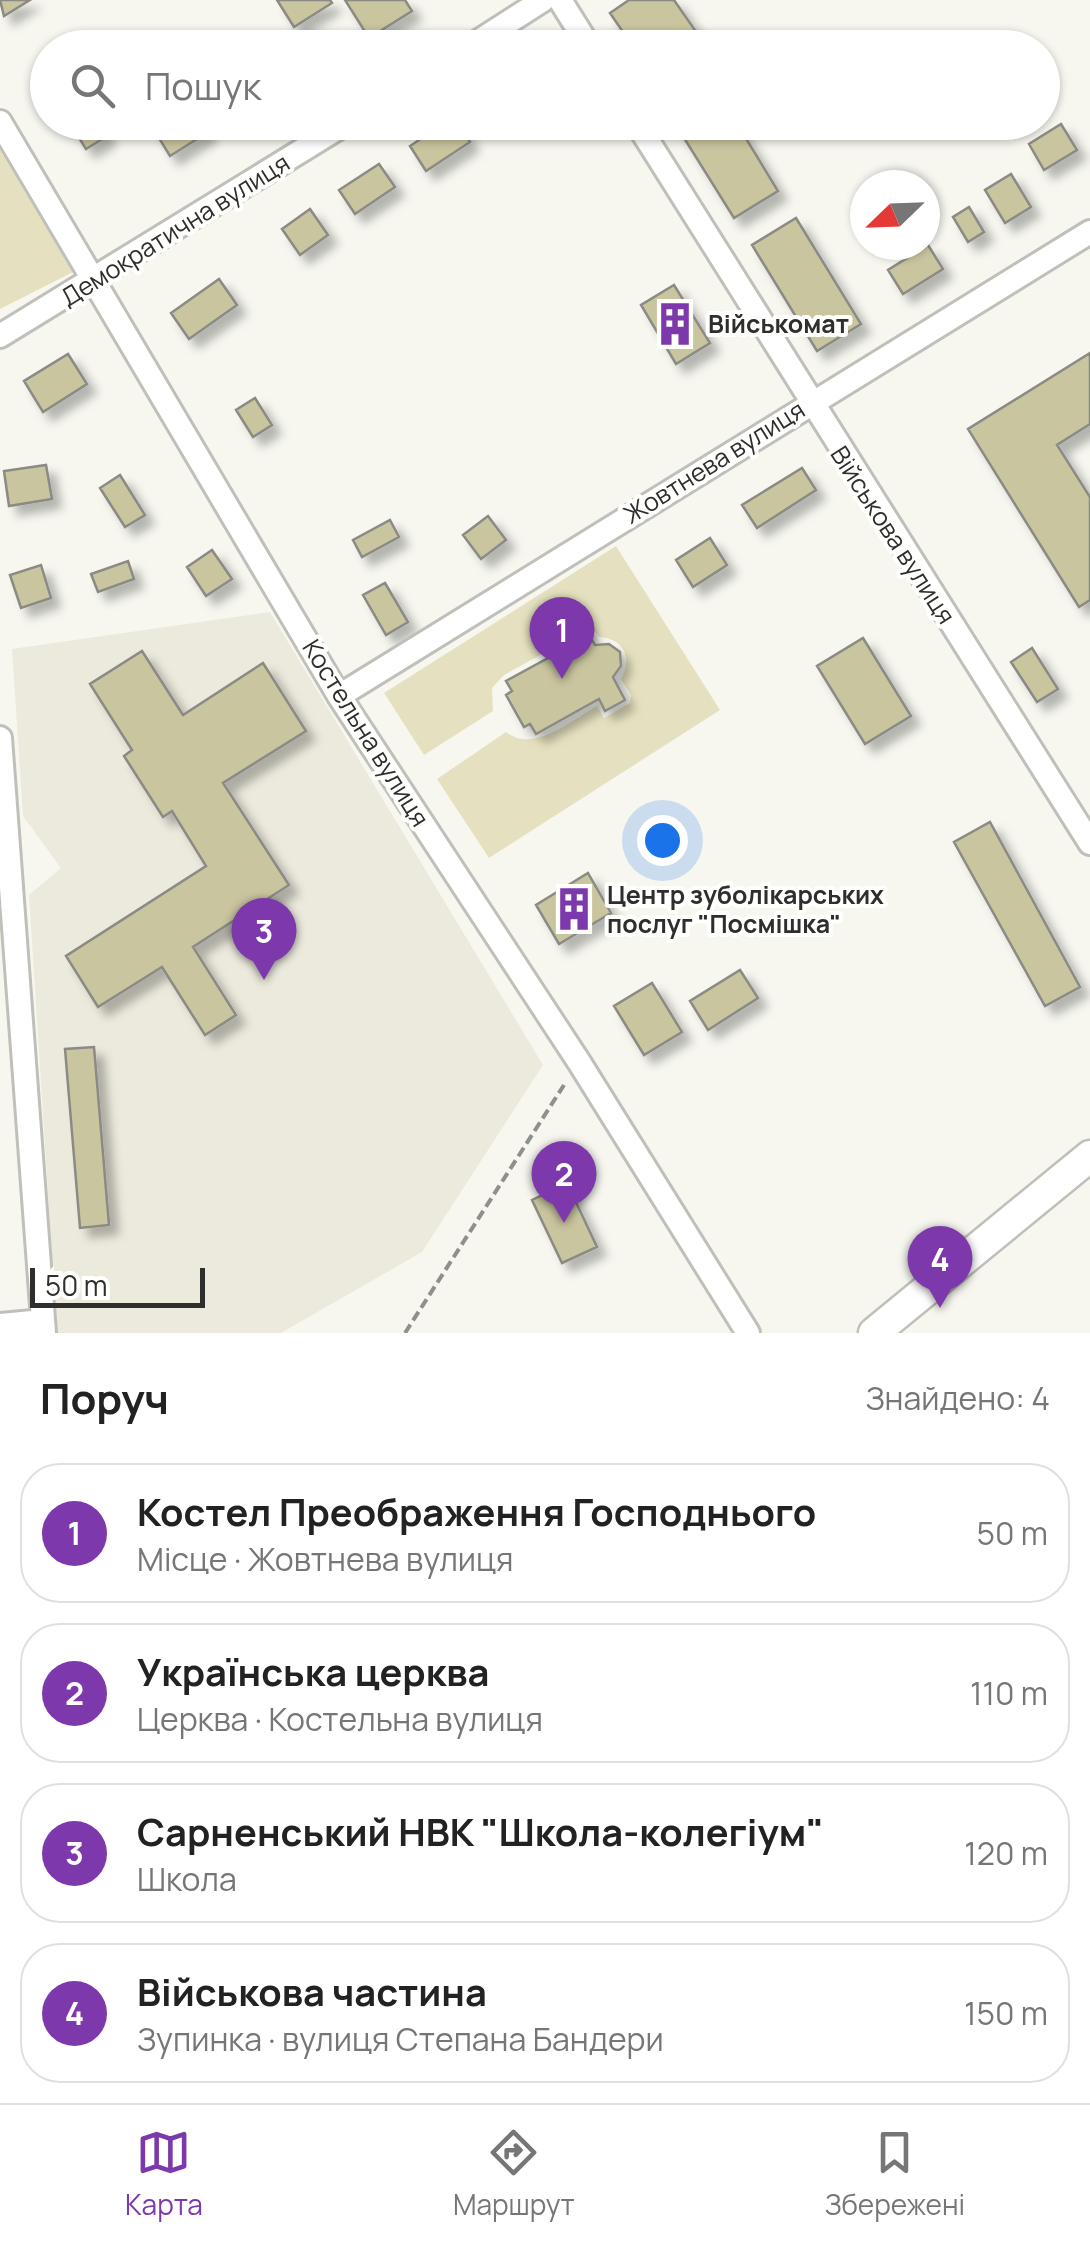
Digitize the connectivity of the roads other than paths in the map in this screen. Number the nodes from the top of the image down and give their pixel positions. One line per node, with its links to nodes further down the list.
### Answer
1 (543, 0): 3 (street)
2 (560, 0): 4 (street)
3 (496, 30)
4 (579, 30)
5 (0, 122): 9 (street, Костельна вулиця)
6 (319, 140): 9 (street, Демократична вулиця)
7 (647, 140): 11 (street, Військова вулиця)
8 (1090, 232): 11 (street, Жовтнева вулиця)
9 (96, 281): 10 (street, Демократична вулиця); 12 (street, Костельна вулиця)
10 (0, 336)
11 (809, 403): 12 (street, Жовтнева вулиця); 15 (street, Військова вулиця)
12 (339, 696): 21 (street, Костельна вулиця)
13 (0, 738): 14 (street)
14 (2, 804): 17 (street)
15 (1090, 843)
16 (0, 1072): 17 (street)
17 (25, 1072): 20 (street)
18 (1090, 1156): 22 (main road)
19 (0, 1325): 20 (street)
20 (44, 1327)
21 (748, 1333)
22 (874, 1333)

